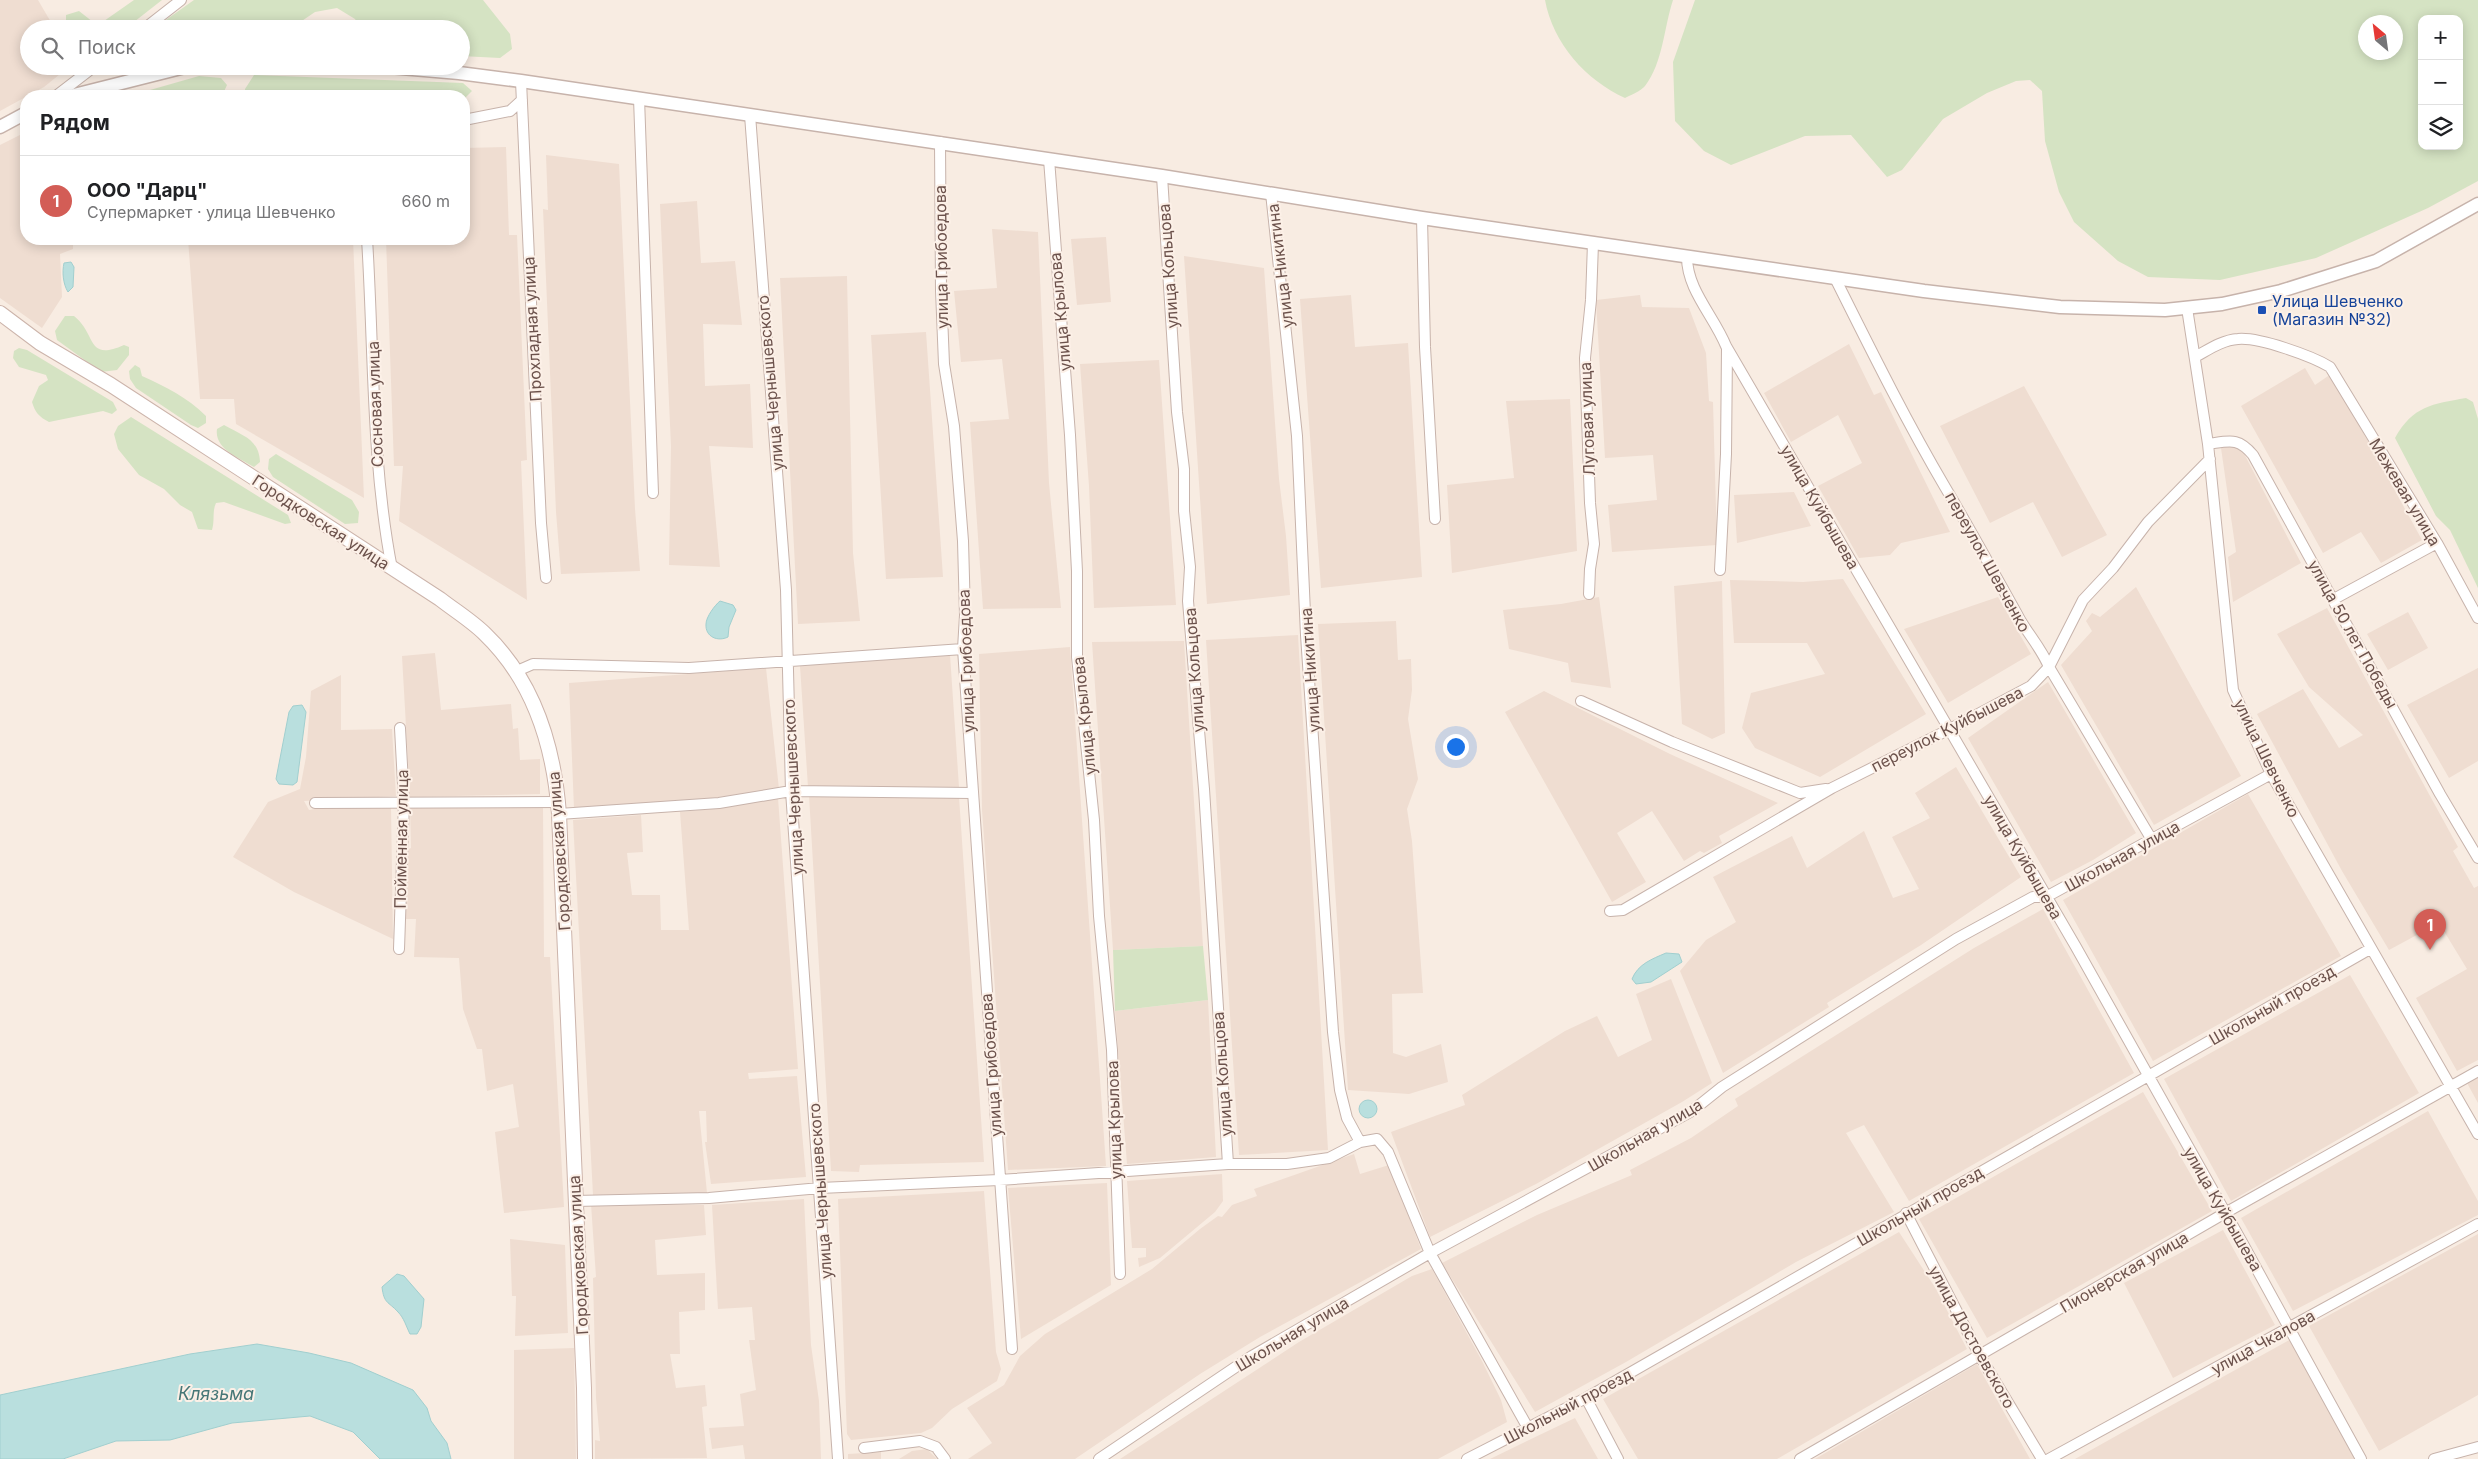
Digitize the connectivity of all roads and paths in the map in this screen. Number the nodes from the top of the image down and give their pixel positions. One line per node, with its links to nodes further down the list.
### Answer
1 (181, 0): 2 (street)
2 (155, 20)
3 (470, 74): 6 (street)
4 (83, 75): 7 (street)
5 (153, 75): 8 (street)
6 (521, 81): 9 (street); 10 (street, Прохладная улица)
7 (64, 90)
8 (94, 90)
9 (640, 98): 11 (street); 31 (street)
10 (522, 100): 13 (street); 36 (street, Прохладная улица)
11 (750, 115): 15 (street); 41 (street, улица Чернышевского)
12 (20, 116): 14 (street)
13 (470, 119)
14 (0, 127)
15 (940, 142): 16 (street); 40 (street, улица Грибоедова)
16 (1049, 159): 17 (street); 66 (street, улица Крылова)
17 (1162, 176): 18 (street); 65 (street, улица Кольцова)
18 (1271, 193): 20 (street); 64 (street, улица Никитина)
19 (2478, 204): 25 (street)
20 (1422, 218): 21 (street); 32 (street)
21 (1593, 243): 23 (street); 37 (street, Луговая улица)
22 (367, 245): 34 (street, Сосновая улица)
23 (1687, 257): 24 (street); 27 (street, улица Куйбышева)
24 (1835, 278): 25 (street); 42 (street, переулок Шевченко)
25 (2187, 308): 28 (street, улица Шевченко)
26 (0, 313): 34 (main road, Городковская улица)
27 (1726, 346): 35 (street); 46 (street, улица Куйбышева)
28 (2195, 357): 29 (street, улица Шевченко); 33 (street, Межевая улица)
29 (2208, 444): 30 (street, улица Шевченко); 38 (street, улица 50 лет Победы)
30 (2210, 459): 42 (street, переулок Куйбышева); 47 (street, улица Шевченко)
31 (652, 494)
32 (1435, 519)
33 (2436, 543): 38 (street); 39 (street, Межевая улица)
34 (392, 569): 43 (main road, Городковская улица)
35 (1720, 570)
36 (546, 578)
37 (1589, 594)
38 (2334, 600): 55 (street, улица 50 лет Победы)
39 (2478, 618)
40 (963, 649): 41 (street); 50 (street, улица Грибоедова)
41 (788, 659): 43 (street); 49 (street, улица Чернышевского)
42 (2049, 668): 46 (street, переулок Куйбышева); 54 (street, переулок Шевченко)
43 (517, 671): 53 (main road, Городковская улица)
44 (1581, 701): 48 (street)
45 (400, 728): 51 (street, Пойменная улица)
46 (1948, 730): 48 (street, переулок Куйбышева); 56 (street, улица Куйбышева)
47 (2271, 774): 54 (street, Школьная улица); 59 (street, улица Шевченко)
48 (1832, 788): 57 (street, переулок Куйбышева)
49 (791, 791): 50 (street); 53 (street); 68 (street, улица Чернышевского)
50 (972, 793): 67 (street, улица Грибоедова)
51 (404, 802): 52 (street); 53 (street); 58 (street, Пойменная улица)
52 (315, 804)
53 (558, 808): 69 (main road, Городковская улица)
54 (2152, 840): 56 (street, Школьная улица)
55 (2478, 858)
56 (2046, 897): 61 (street, улица Куйбышева); 73 (street, Школьная улица)
57 (1610, 911)
58 (399, 949)
59 (2370, 949): 61 (street, Школьный проезд); 62 (street, улица Шевченко)
60 (2478, 1070): 62 (street, Пионерская улица)
61 (2148, 1076): 70 (street, Школьный проезд); 71 (street, улица Куйбышева)
62 (2449, 1086): 63 (street, улица Шевченко); 71 (street, Пионерская улица)
63 (2478, 1134)
64 (1360, 1142): 65 (street); 73 (street)
65 (1228, 1164): 66 (street)
66 (1115, 1172): 67 (street); 74 (street, улица Крылова)
67 (999, 1180): 68 (street); 76 (street, улица Грибоедова)
68 (820, 1188): 69 (street); 83 (street, улица Чернышевского)
69 (575, 1201): 82 (main road, Городковская улица)
70 (1906, 1213): 77 (street, улица Достоевского); 78 (street, Школьный проезд)
71 (2225, 1213): 75 (street, улица Куйбышева); 77 (street, Пионерская улица)
72 (2478, 1224): 75 (street, улица Чкалова)
73 (1430, 1254): 79 (street); 85 (street, Школьная улица)
74 (1120, 1274)
75 (2290, 1327): 90 (street, улица Чкалова); 91 (street, улица Куйбышева)
76 (1012, 1349)
77 (1980, 1356): 88 (street, Пионерская улица); 89 (street, улица Достоевского)
78 (1586, 1398): 79 (street, Школьный проезд); 87 (street)
79 (1528, 1428): 86 (street, Школьный проезд)
80 (2478, 1447): 92 (street)
81 (864, 1448): 84 (street)
82 (585, 1459)
83 (838, 1459)
84 (945, 1459)
85 (1099, 1459)
86 (1467, 1459)
87 (1618, 1459)
88 (1800, 1459)
89 (2042, 1459)
90 (2049, 1459)
91 (2361, 1459)
92 (2434, 1459)

